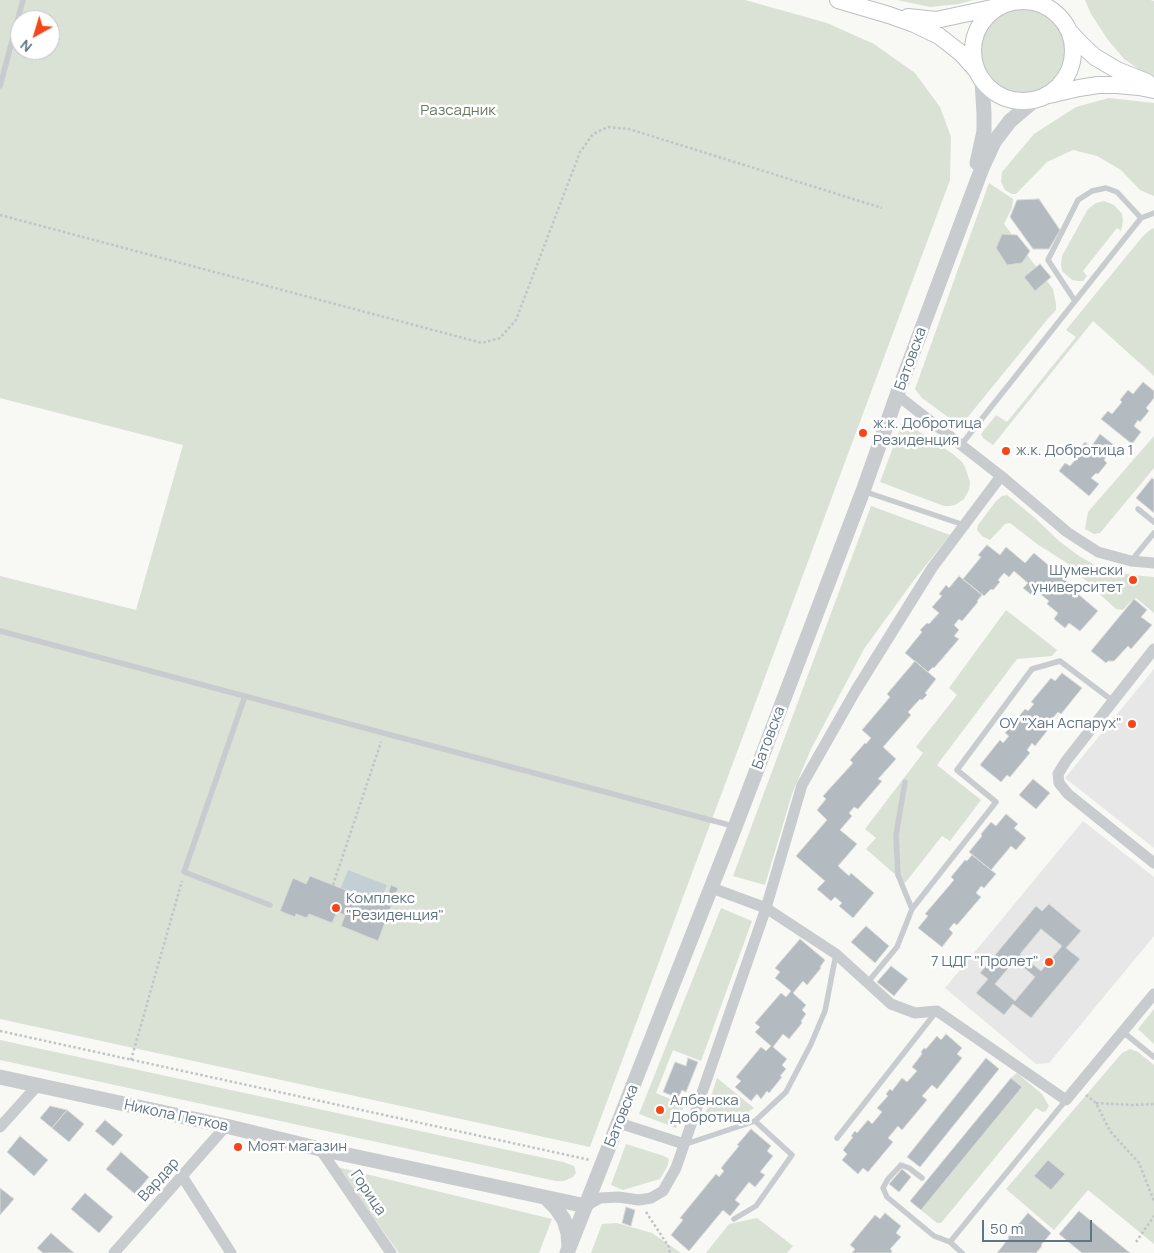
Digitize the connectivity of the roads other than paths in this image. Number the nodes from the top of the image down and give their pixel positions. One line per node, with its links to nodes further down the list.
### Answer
1 (23, 0): 10 (lane)
2 (838, 0): 6 (main road)
3 (860, 0): 6 (lane)
4 (1060, 0): 7 (main road)
5 (1008, 3): 6 (main road); 7 (main road); 8 (main road)
6 (889, 15): 8 (main road)
7 (1064, 24): 9 (main road); 12 (main road)
8 (979, 75): 12 (main road); 15 (street, Батовска)
9 (1154, 85)
10 (0, 86)
11 (1154, 90): 12 (main road)
12 (1040, 97): 15 (street, Батовска)
13 (1154, 213): 14 (lane)
14 (1141, 218): 16 (lane); 16 (lane)
15 (962, 220): 17 (street, Батовска)
16 (1075, 301): 18 (lane)
17 (897, 396): 18 (street); 20 (street, Батовска)
18 (961, 445): 19 (street)
19 (1001, 476): 23 (street); 25 (street)
20 (863, 491): 23 (lane); 32 (street, Батовска)
21 (1138, 509): 22 (lane)
22 (1154, 522)
23 (964, 525): 36 (street)
24 (1154, 533): 25 (lane)
25 (1131, 561): 26 (street)
26 (1154, 563)
27 (0, 631): 29 (lane)
28 (1154, 649): 30 (street)
29 (245, 696): 32 (lane); 35 (lane)
30 (1113, 701): 33 (street); 37 (lane)
31 (905, 782): 37 (lane)
32 (735, 827): 34 (street, Батовска)
33 (1154, 864)
34 (712, 888): 36 (street); 48 (street, Батовска)
35 (270, 905)
36 (766, 908): 38 (street); 52 (street)
37 (912, 909): 39 (lane)
38 (836, 954): 39 (street); 47 (lane)
39 (868, 982): 41 (street)
40 (1154, 994): 42 (street)
41 (937, 1011): 46 (street); 51 (lane)
42 (1123, 1032): 43 (lane); 46 (street)
43 (1154, 1056)
44 (0, 1077): 45 (street, Никола Петков)
45 (36, 1086): 49 (street, Никола Петков); 50 (street)
46 (1066, 1100): 59 (lane)
47 (755, 1121): 52 (lane); 58 (lane)
48 (619, 1123): 52 (street); 57 (street, Батовска)
49 (226, 1126): 53 (street, Никола Петков); 54 (street, Вардар)
50 (0, 1127)
51 (837, 1138)
52 (684, 1144): 57 (street)
53 (320, 1150): 56 (street, Никола Петков); 63 (street, Горица)
54 (182, 1176): 61 (street, Вардар); 62 (street)
55 (922, 1178): 59 (lane)
56 (546, 1198): 57 (street, Никола Петков); 60 (street)
57 (586, 1206): 60 (street, Батовска)
58 (734, 1219)
59 (950, 1242): 64 (lane)
60 (568, 1250)
61 (114, 1253)
62 (231, 1253)
63 (391, 1253)
64 (962, 1253)

